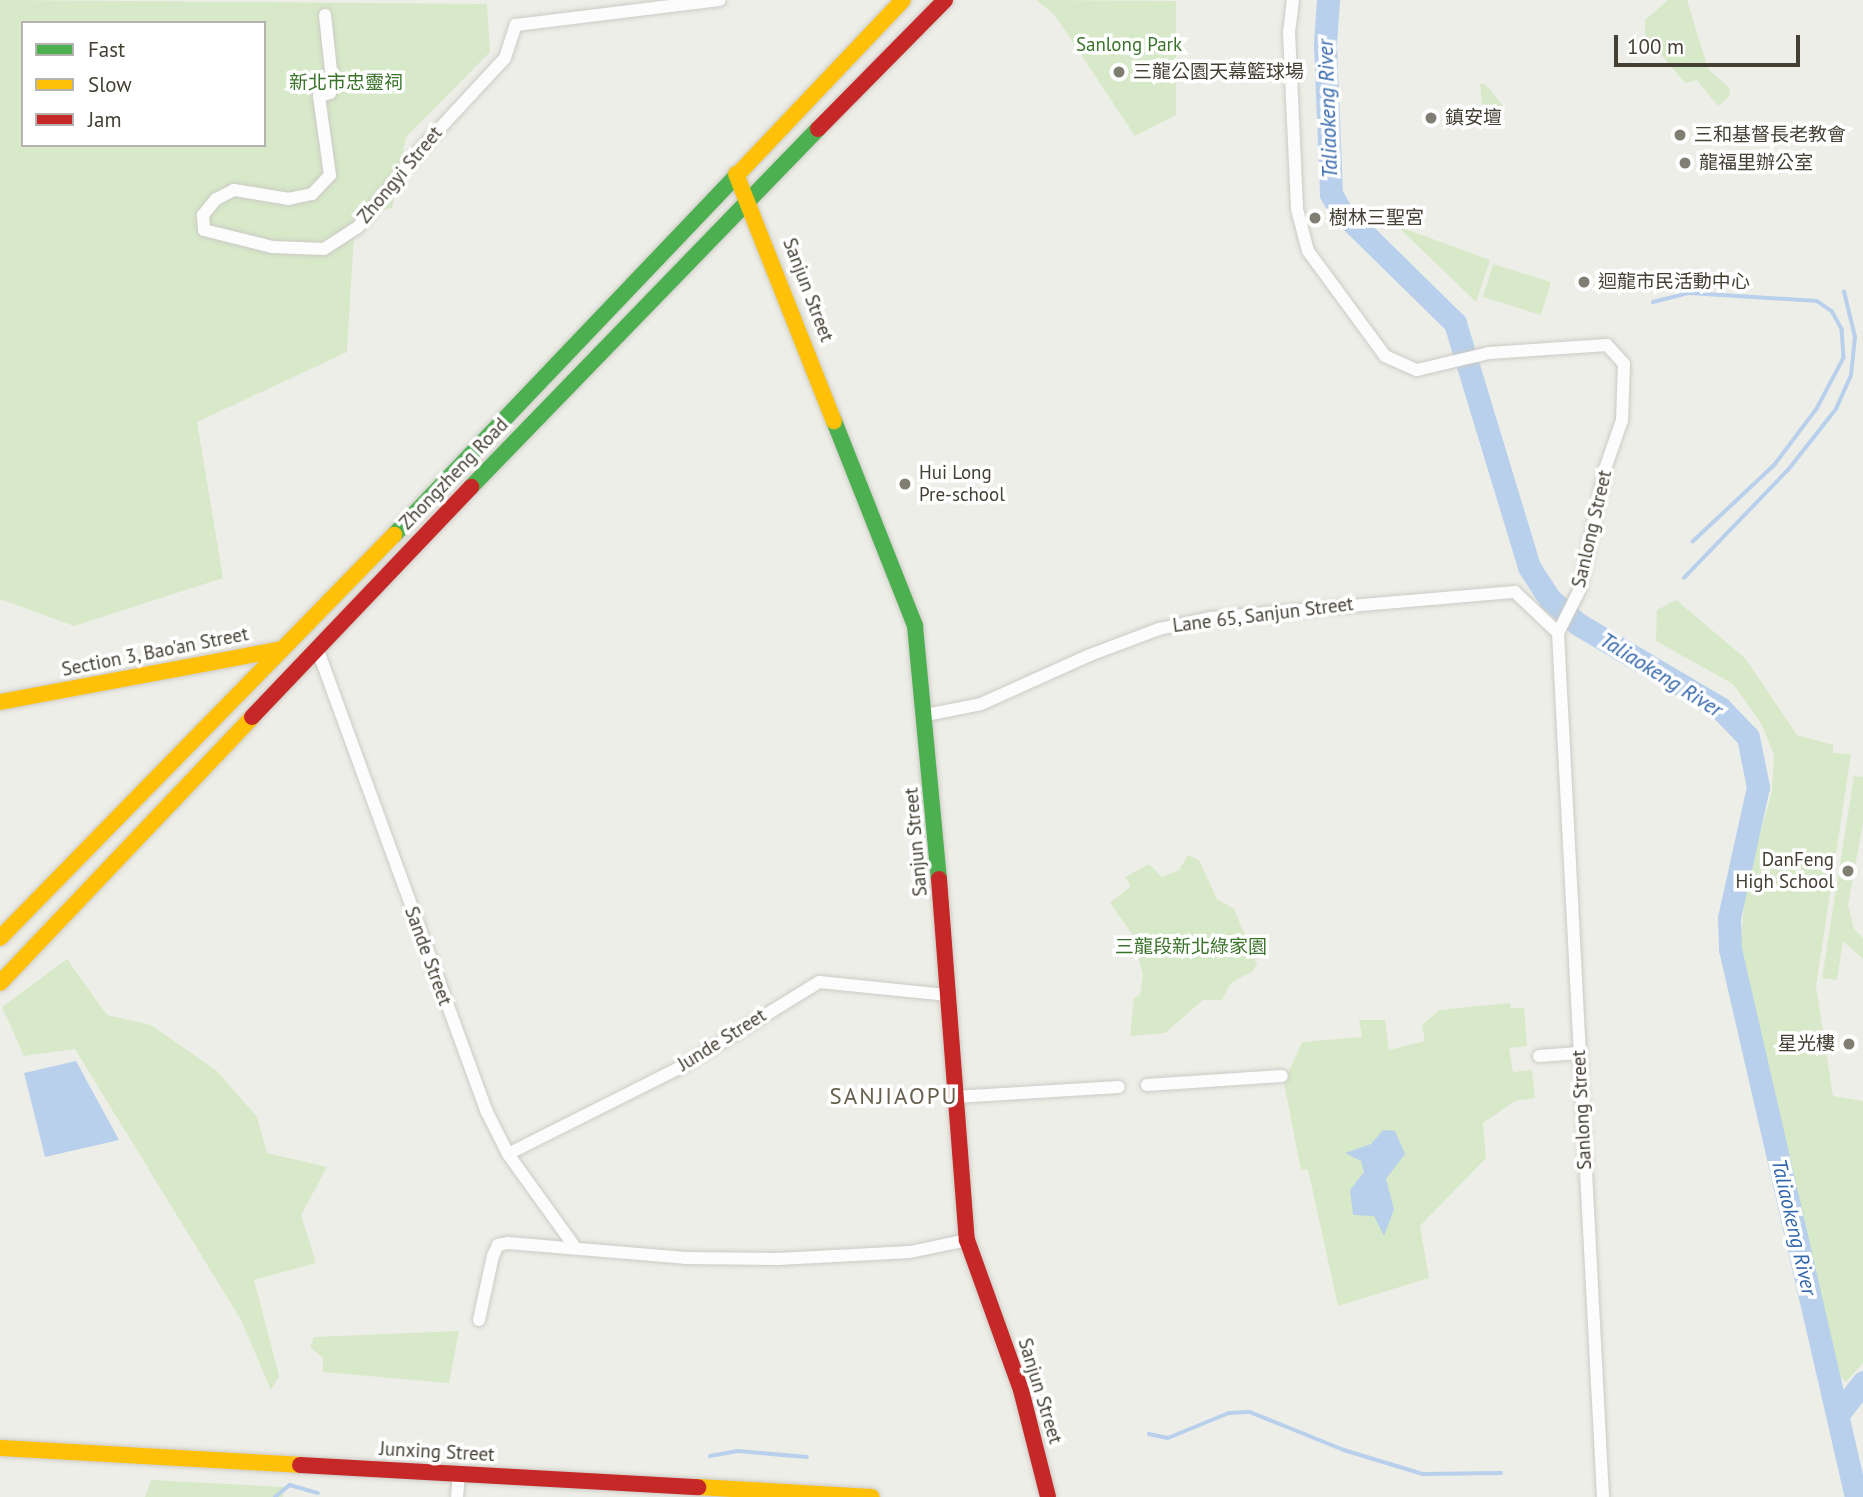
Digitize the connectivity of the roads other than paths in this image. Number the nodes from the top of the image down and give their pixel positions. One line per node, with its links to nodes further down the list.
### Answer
1 (719, 0): 5 (street, Zhongyi Street)
2 (902, 0): 7 (main road, Zhongzheng Road)
3 (1293, 0): 9 (street, Sanlong Street)
4 (940, 1): 8 (main road, Zhongzheng Road)
5 (694, 2): 6 (street, Zhongyi Street)
6 (324, 15)
7 (736, 174): 8 (main road, Sanjun Street); 11 (main road, Zhongzheng Road)
8 (750, 201): 10 (main road, Zhongzheng Road); 13 (main road, Sanjun Street)
9 (1559, 629): 13 (street, Lane 65, Sanjun Street); 17 (street, Sanlong Street)
10 (317, 648): 11 (main road, Section 3, Bao'an Street); 15 (main road, Zhongzheng Road); 23 (street, Sande Street)
11 (282, 649): 12 (main road, Section 3, Bao'an Street); 14 (main road, Zhongzheng Road)
12 (0, 702)
13 (926, 715): 16 (main road, Sanjun Street)
14 (0, 938)
15 (0, 983)
16 (948, 995): 22 (main road, Sanjun Street); 23 (street, Junde Street)
17 (1579, 1053): 18 (street); 32 (street, Sanlong Street)
18 (1539, 1056)
19 (1282, 1076): 20 (street)
20 (1147, 1085)
21 (1119, 1087): 22 (street)
22 (955, 1097): 24 (main road, Sanjun Street)
23 (508, 1154): 25 (street, Sande Street)
24 (967, 1240): 25 (street); 31 (main road, Sanjun Street)
25 (574, 1245): 26 (street)
26 (479, 1320)
27 (0, 1448): 28 (main road, Junxing Street)
28 (459, 1474): 29 (street); 30 (main road, Junxing Street)
29 (457, 1497)
30 (872, 1497)
31 (1048, 1497)
32 (1603, 1497)

